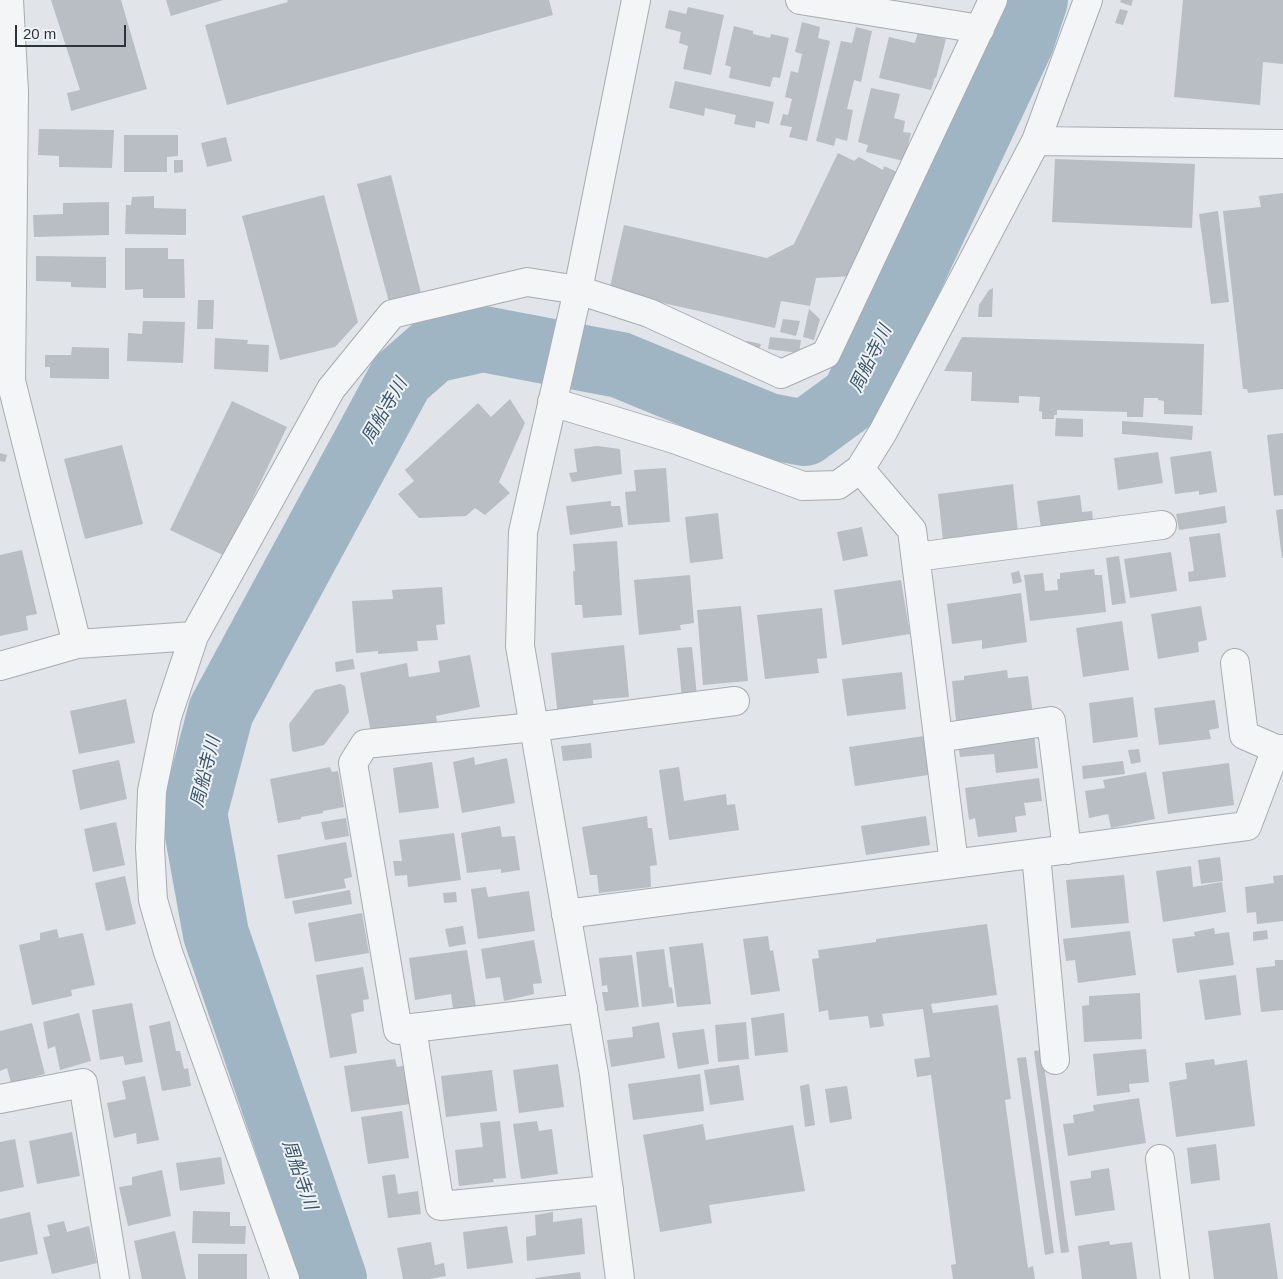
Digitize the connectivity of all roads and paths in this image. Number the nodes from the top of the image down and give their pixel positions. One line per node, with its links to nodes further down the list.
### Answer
1 (9, 0): 15 (street)
2 (636, 0): 9 (street)
3 (800, 0): 6 (street)
4 (993, 0): 6 (street)
5 (1088, 0): 7 (street)
6 (980, 28): 9 (street)
7 (1036, 141): 8 (street); 11 (street)
8 (1283, 144)
9 (578, 290): 10 (street); 14 (street)
10 (552, 402): 11 (street); 19 (street)
11 (860, 469): 13 (street)
12 (1162, 525): 13 (street)
13 (916, 558): 20 (street)
14 (194, 636): 15 (street); 33 (street)
15 (76, 644): 17 (street)
16 (1235, 663): 21 (street)
17 (0, 666)
18 (735, 701): 19 (street)
19 (534, 727): 25 (street); 27 (street)
20 (938, 738): 22 (street); 24 (street)
21 (1280, 749): 22 (street)
22 (1067, 850): 23 (street)
23 (1036, 854): 24 (street); 28 (street)
24 (954, 864): 25 (street)
25 (566, 914): 26 (street)
26 (583, 1008): 27 (street); 31 (street)
27 (412, 1028): 31 (street)
28 (1054, 1060)
29 (0, 1099): 32 (street)
30 (1160, 1159): 35 (street)
31 (609, 1190): 34 (street)
32 (115, 1279)
33 (286, 1279)
34 (620, 1279)
35 (1175, 1279)

